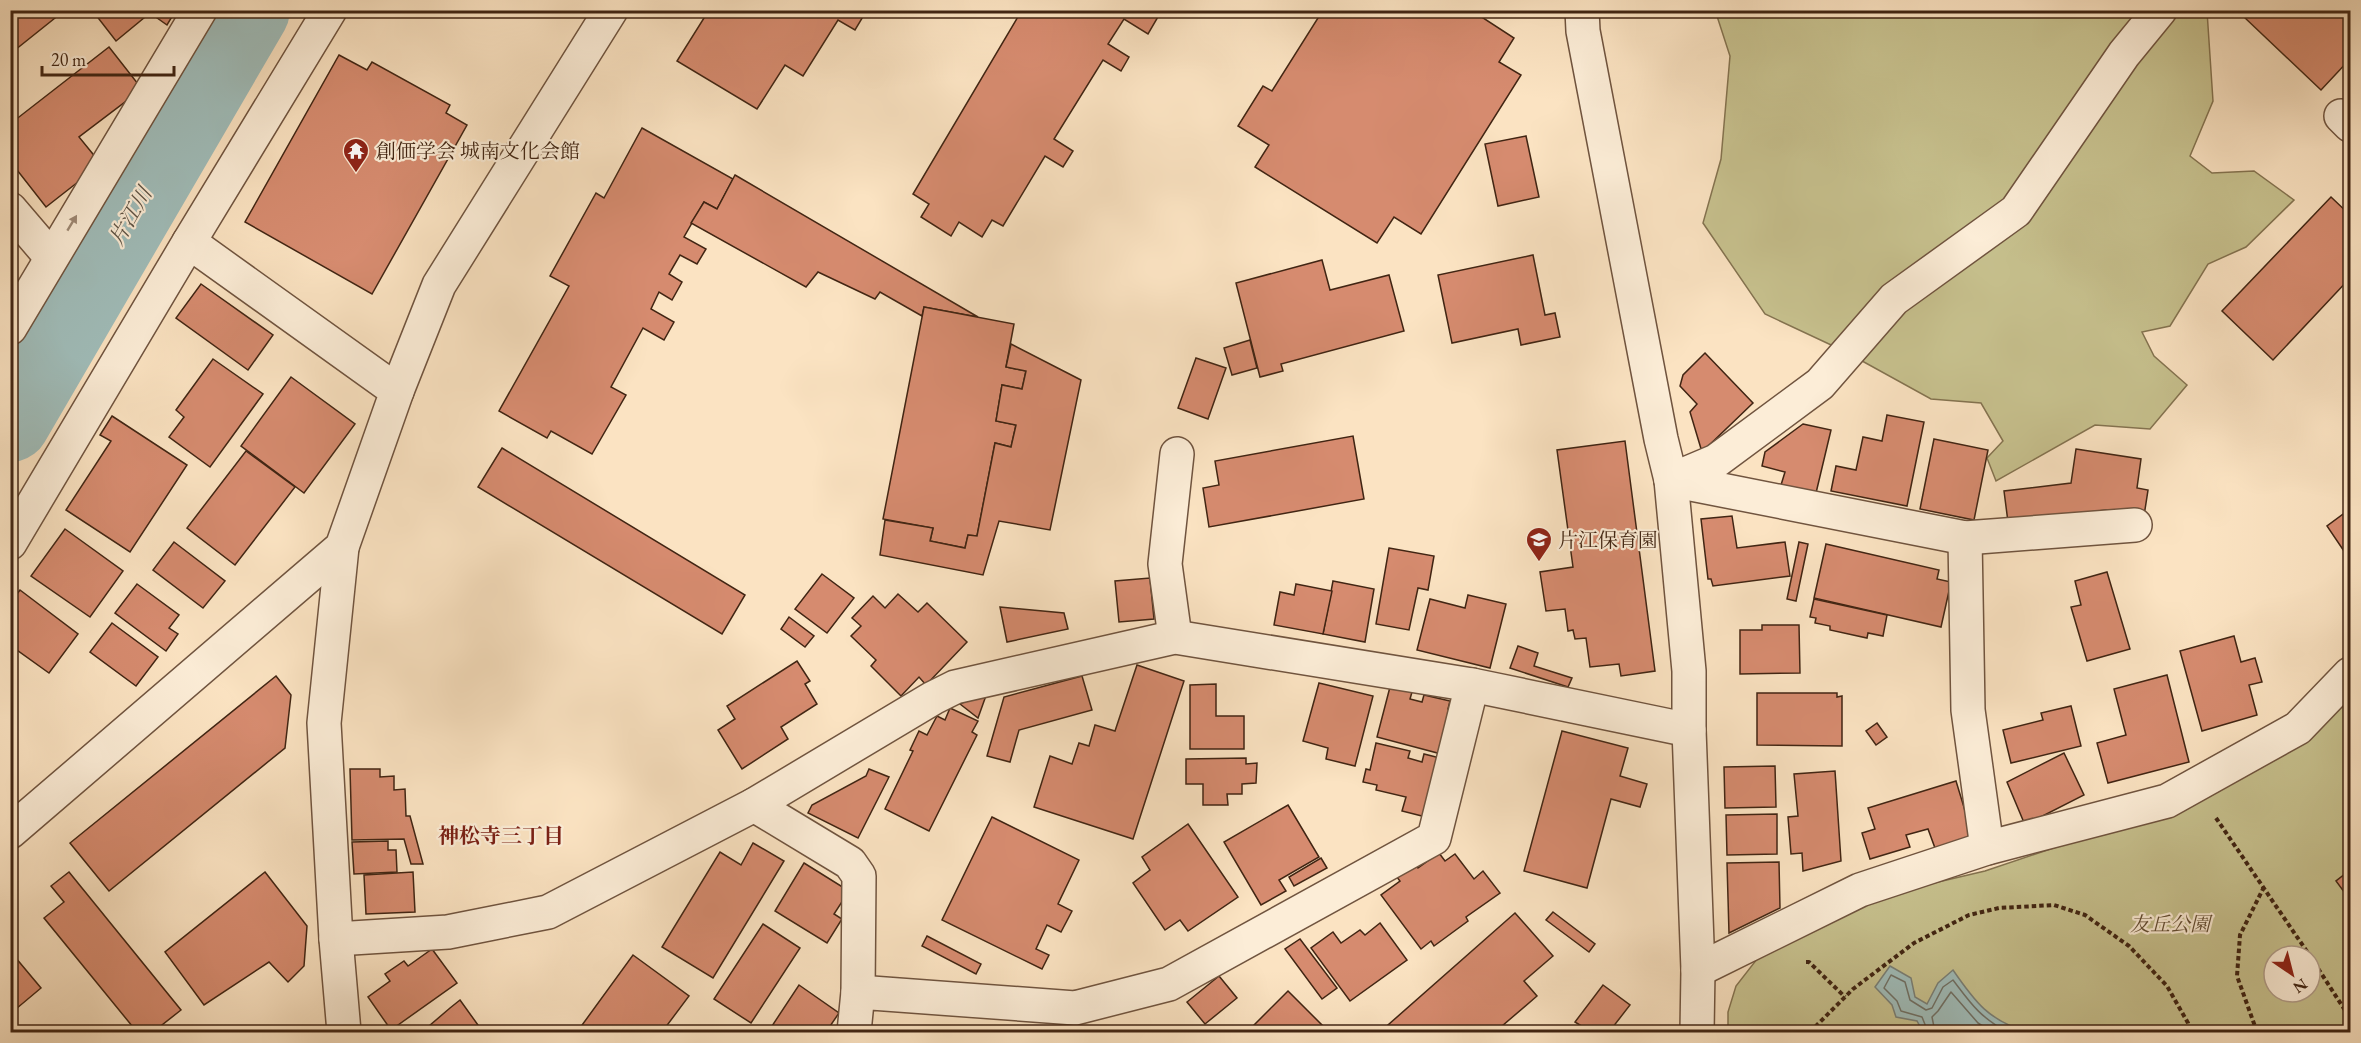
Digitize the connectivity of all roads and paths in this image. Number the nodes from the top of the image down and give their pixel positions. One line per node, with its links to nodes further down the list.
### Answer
1 (200, 10): 8 (street, one-way to 1)
2 (330, 10): 7 (street)
3 (611, 10): 10 (street)
4 (1582, 10): 12 (street)
5 (2160, 10): 12 (street)
6 (10, 209): 8 (street)
7 (189, 242): 10 (street); 15 (street)
8 (51, 257): 9 (street)
9 (10, 328)
10 (397, 391): 16 (street)
11 (1177, 454): 17 (street)
12 (1671, 480): 14 (street); 20 (street)
13 (2135, 525): 14 (street)
14 (1965, 538): 24 (street)
15 (10, 543)
16 (342, 547): 23 (street); 26 (street)
17 (1175, 637): 19 (street); 22 (street)
18 (2350, 674): 21 (street)
19 (1472, 685): 20 (street); 31 (street)
20 (1689, 730): 29 (street)
21 (2194, 786): 24 (street); 25 (path)
22 (754, 805): 26 (street); 31 (street)
23 (10, 832)
24 (1987, 848): 29 (street)
25 (2264, 886): 27 (path); 39 (path)
26 (336, 939): 34 (street)
27 (2302, 944)
28 (1799, 961): 32 (path)
29 (1698, 970): 36 (street)
30 (2322, 975): 33 (path)
31 (858, 992): 35 (street)
32 (1845, 997): 37 (path); 38 (path)
33 (2350, 1018)
34 (344, 1032)
35 (854, 1032)
36 (1697, 1032)
37 (1810, 1032)
38 (2190, 1032)
39 (2257, 1032)

